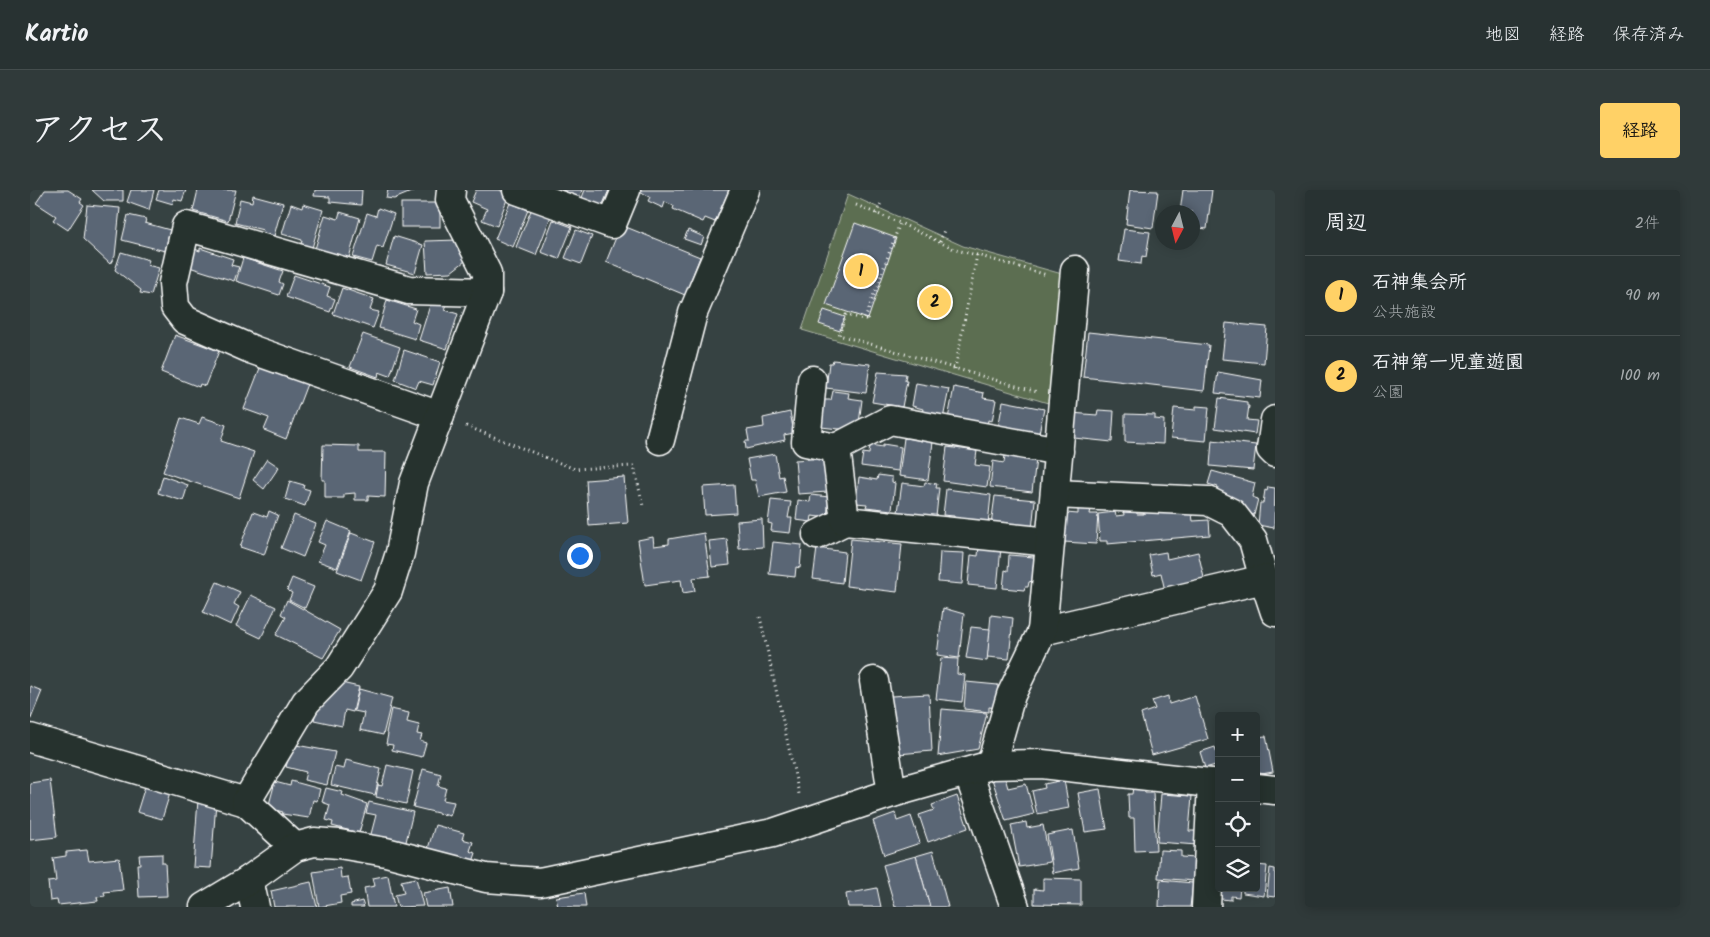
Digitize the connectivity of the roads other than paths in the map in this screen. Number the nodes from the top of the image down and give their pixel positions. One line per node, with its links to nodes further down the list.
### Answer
1 (451, 190): 6 (street)
2 (517, 190): 3 (street)
3 (626, 190)
4 (745, 190): 10 (street)
5 (1066, 274): 12 (street)
6 (487, 292): 8 (street); 8 (street)
7 (812, 380): 11 (street)
8 (440, 416): 28 (street)
9 (1275, 420): 13 (street)
10 (660, 440)
11 (836, 448): 12 (street); 15 (street)
12 (1059, 451): 14 (street)
13 (1275, 453)
14 (1055, 494): 17 (street); 18 (street)
15 (844, 521): 16 (street); 17 (street)
16 (817, 535)
17 (1050, 542): 20 (street)
18 (1264, 579): 19 (street); 20 (street)
19 (1275, 612)
20 (1042, 631): 23 (street)
21 (874, 681): 27 (street)
22 (30, 738): 28 (street)
23 (979, 768): 24 (street); 27 (street); 33 (street)
24 (1215, 783): 34 (street)
25 (1260, 788): 26 (street)
26 (1275, 790)
27 (892, 793): 29 (street)
28 (246, 802): 29 (street)
29 (294, 847): 30 (street)
30 (248, 880): 31 (street); 32 (street)
31 (204, 907)
32 (255, 907)
33 (1015, 907)
34 (1206, 907)

